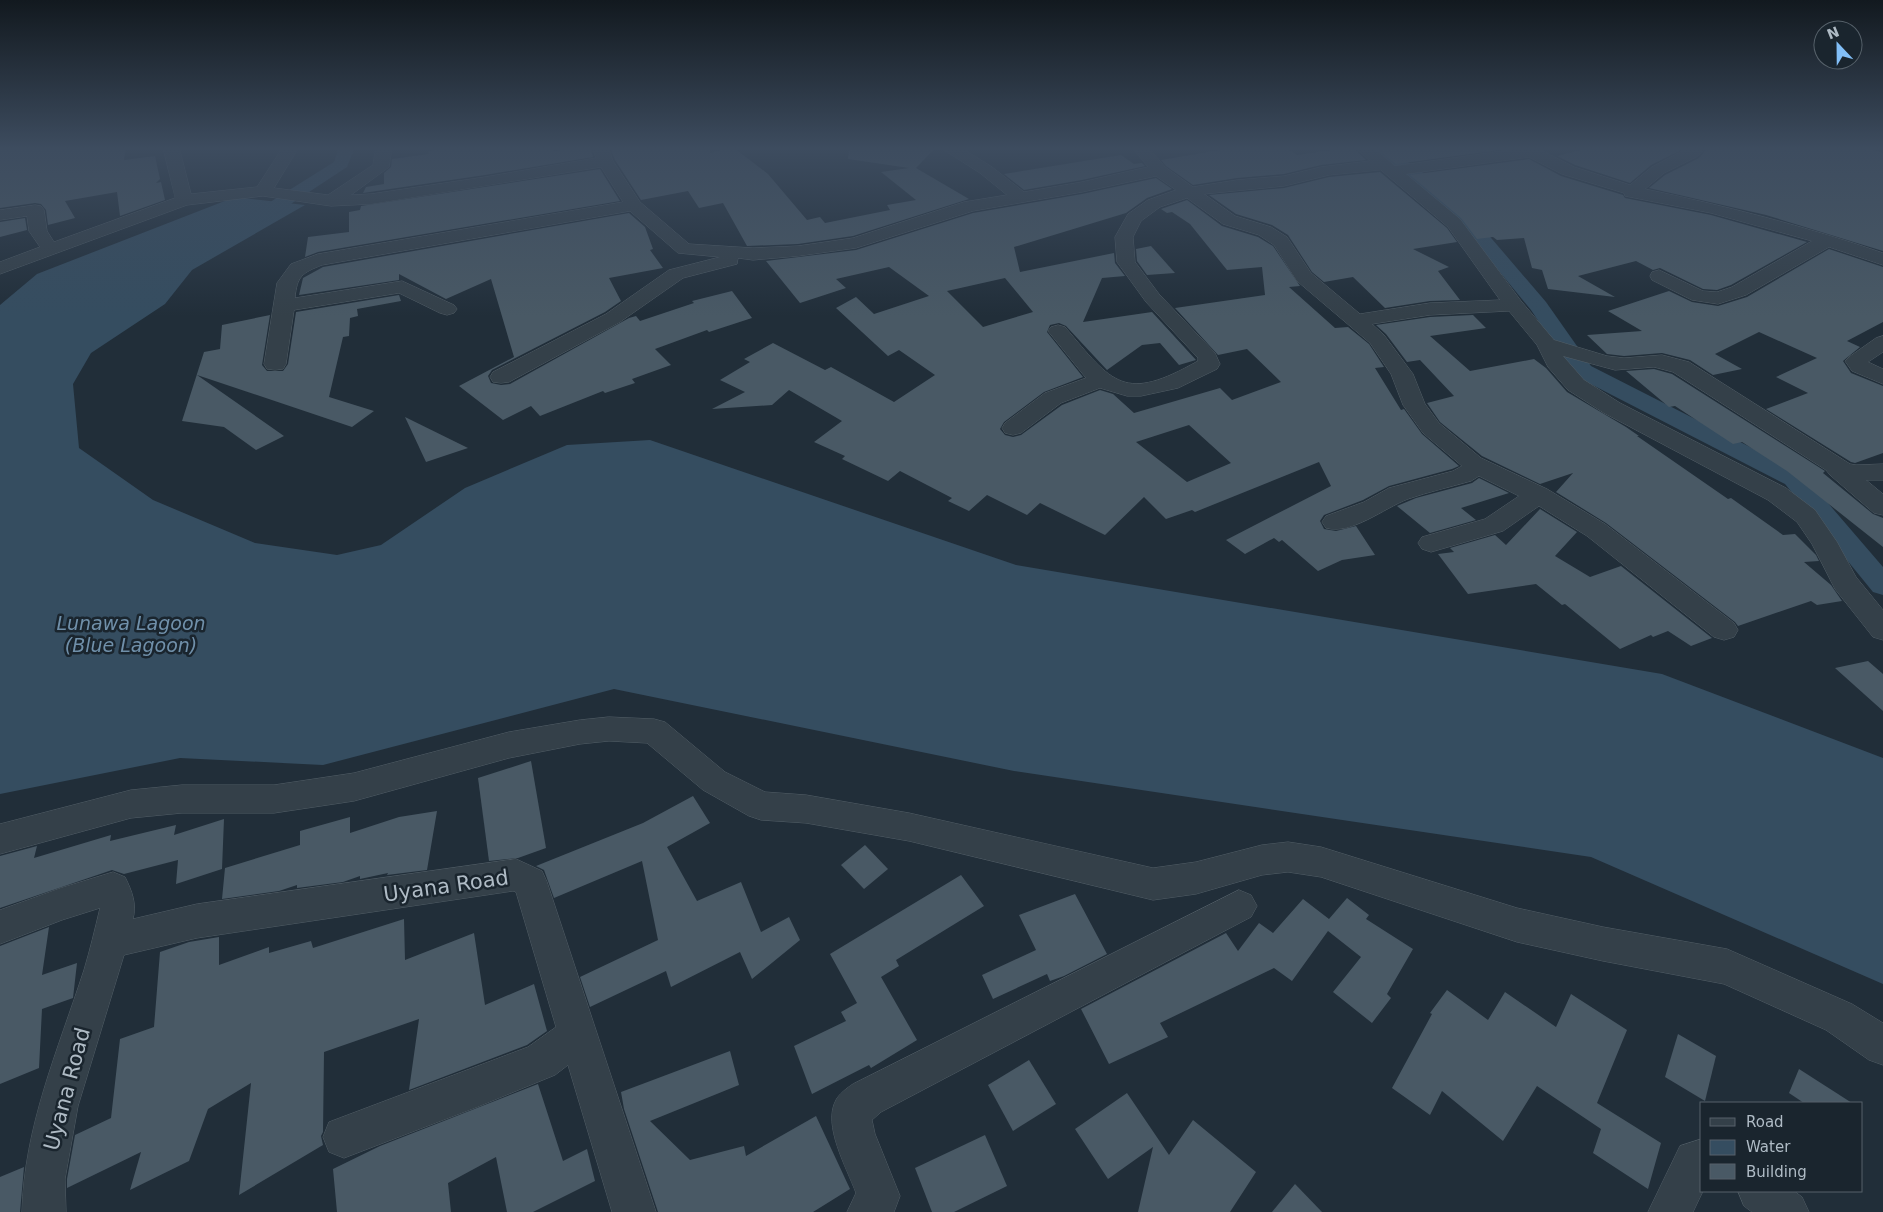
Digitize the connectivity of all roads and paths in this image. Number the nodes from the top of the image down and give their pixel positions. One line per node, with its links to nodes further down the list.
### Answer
1 (175, 204): 10 (street)
2 (984, 204): 11 (street)
3 (1155, 204): 25 (street)
4 (1207, 204): 18 (street)
5 (1431, 204): 15 (street)
6 (1688, 204): 9 (street)
7 (634, 205): 11 (street); 16 (street)
8 (0, 216): 10 (street)
9 (1828, 240): 12 (street); 14 (street)
10 (51, 250): 13 (street)
11 (753, 254): 23 (street)
12 (1883, 259)
13 (0, 268)
14 (1659, 276)
15 (1514, 305): 18 (street); 21 (street)
16 (285, 306): 17 (street); 22 (street)
17 (447, 309)
18 (1355, 321): 28 (street)
19 (1058, 330): 25 (street)
20 (1883, 342): 24 (street)
21 (1547, 344): 27 (street); 35 (street)
22 (275, 364)
23 (502, 377)
24 (1883, 378)
25 (1101, 380): 26 (street)
26 (1014, 428)
27 (1830, 463): 29 (street); 31 (street)
28 (1478, 466): 30 (street); 32 (street)
29 (1883, 472)
30 (1538, 495): 33 (street); 34 (street)
31 (1883, 507)
32 (1335, 522)
33 (1431, 543)
34 (1724, 630)
35 (1883, 630)
36 (0, 839): 41 (street)
37 (1239, 906): 47 (street)
38 (0, 928): 39 (street)
39 (106, 955): 40 (street, Uyana Road); 45 (street, Uyana Road)
40 (578, 1035): 42 (street); 46 (street, Uyana Road)
41 (1883, 1046)
42 (344, 1137)
43 (1700, 1160): 48 (street)
44 (1760, 1192): 49 (street)
45 (44, 1212)
46 (634, 1212)
47 (869, 1212)
48 (1670, 1212)
49 (1786, 1212)

